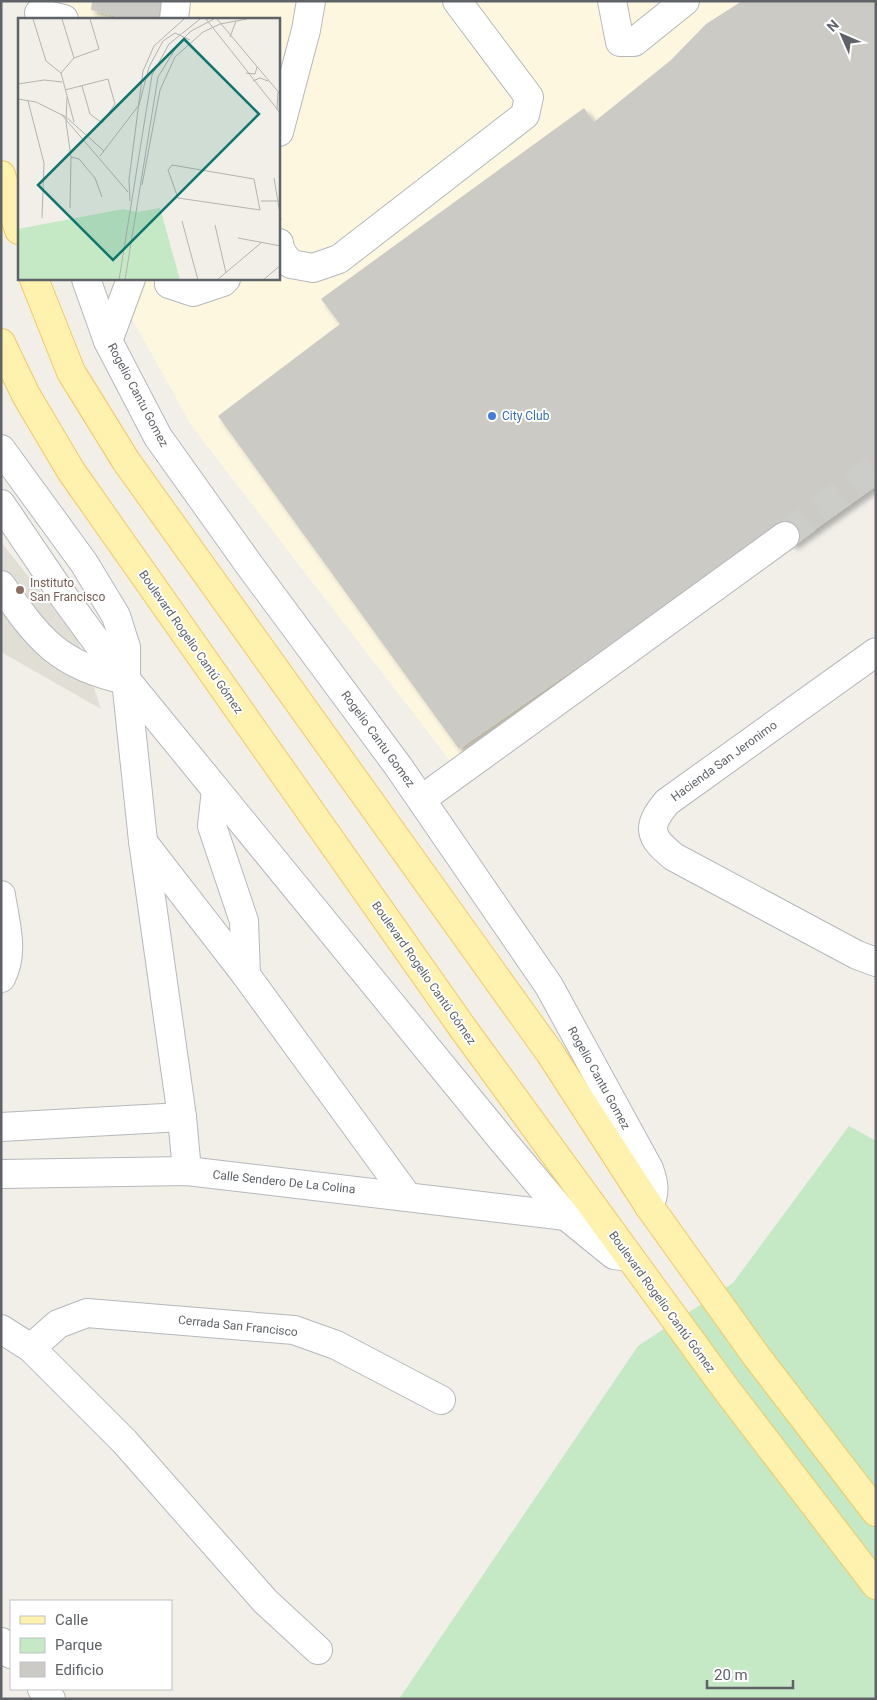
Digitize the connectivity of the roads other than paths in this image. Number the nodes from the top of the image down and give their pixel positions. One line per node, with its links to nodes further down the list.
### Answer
1 (176, 1): 6 (street)
2 (311, 1): 7 (street)
3 (457, 1): 10 (street)
4 (612, 1): 5 (street)
5 (679, 3)
6 (174, 18)
7 (280, 128)
8 (1, 175): 9 (main road)
9 (18, 227)
10 (280, 248)
11 (34, 280): 36 (main road)
12 (86, 280): 16 (street, Rogelio Cantu Gomez)
13 (131, 280): 16 (street)
14 (223, 280): 15 (street)
15 (169, 284)
16 (108, 341): 25 (street, Rogelio Cantu Gomez)
17 (1, 343): 38 (main road, Boulevard Rogelio Cantú Gómez)
18 (1, 449): 23 (street)
19 (1, 504): 23 (street)
20 (785, 536): 25 (street)
21 (1, 585): 23 (street)
22 (876, 652): 28 (street, Hacienda San Jeronimo)
23 (126, 680): 24 (street); 26 (street)
24 (216, 790): 29 (street); 37 (street)
25 (422, 799): 36 (street, Rogelio Cantu Gomez)
26 (143, 842): 29 (street); 31 (street)
27 (1, 895): 30 (street)
28 (876, 962)
29 (246, 975): 35 (street)
30 (1, 978)
31 (182, 1117): 32 (street); 33 (street)
32 (1, 1127)
33 (187, 1171): 34 (street, Calle Sendero De La Colina); 35 (street, Calle Sendero De La Colina)
34 (1, 1174)
35 (407, 1196): 37 (street, Calle Sendero De La Colina)
36 (649, 1206): 42 (main road)
37 (566, 1216): 38 (street)
38 (629, 1257): 43 (main road, Boulevard Rogelio Cantú Gómez)
39 (1, 1329): 40 (street)
40 (31, 1348): 41 (street, Cerrada San Francisco); 45 (street)
41 (441, 1400)
42 (876, 1512)
43 (876, 1585)
44 (1, 1642): 46 (street)
45 (318, 1650)
46 (10, 1653)

